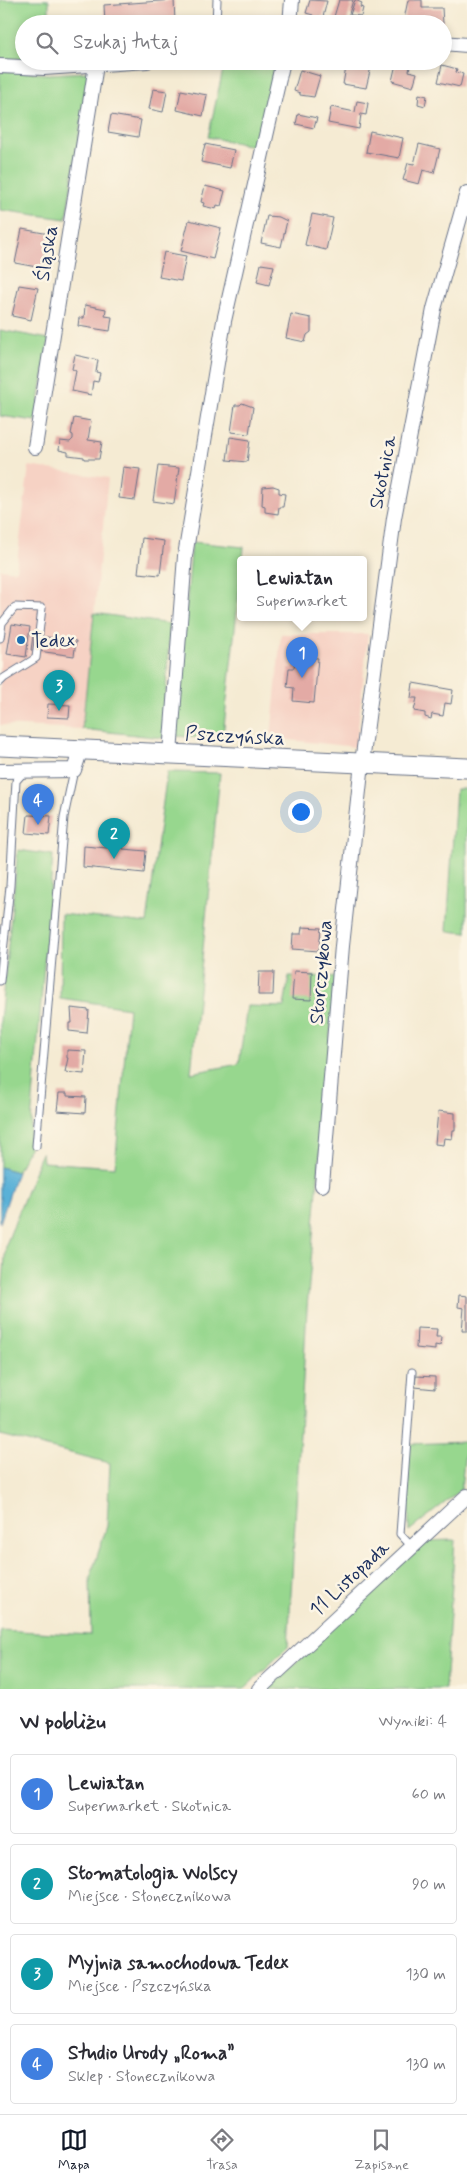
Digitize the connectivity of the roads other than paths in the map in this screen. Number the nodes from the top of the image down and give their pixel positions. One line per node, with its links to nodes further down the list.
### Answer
1 (217, 0): 3 (lane)
2 (292, 0): 4 (street)
3 (216, 15)
4 (291, 15)
5 (452, 44): 6 (street)
6 (467, 45)
7 (0, 66): 8 (street)
8 (15, 67)
9 (95, 70): 12 (street, Śląska)
10 (281, 70): 17 (street)
11 (467, 193): 18 (street, Skotnica)
12 (35, 447)
13 (0, 638): 14 (lane)
14 (0, 682)
15 (0, 746): 16 (main road, Pszczyńska)
16 (80, 749): 17 (main road, Pszczyńska); 20 (street)
17 (170, 754): 18 (main road, Pszczyńska)
18 (362, 763): 19 (main road, Pszczyńska); 25 (street, Storczykowa)
19 (467, 768)
20 (74, 770): 22 (street); 24 (lane)
21 (0, 771): 22 (street)
22 (23, 772): 23 (lane)
23 (0, 981)
24 (36, 1146)
25 (322, 1185)
26 (412, 1372): 28 (lane)
27 (467, 1496): 28 (street, 11 Listopada)
28 (412, 1547): 29 (street, 11 Listopada)
29 (259, 1689)

